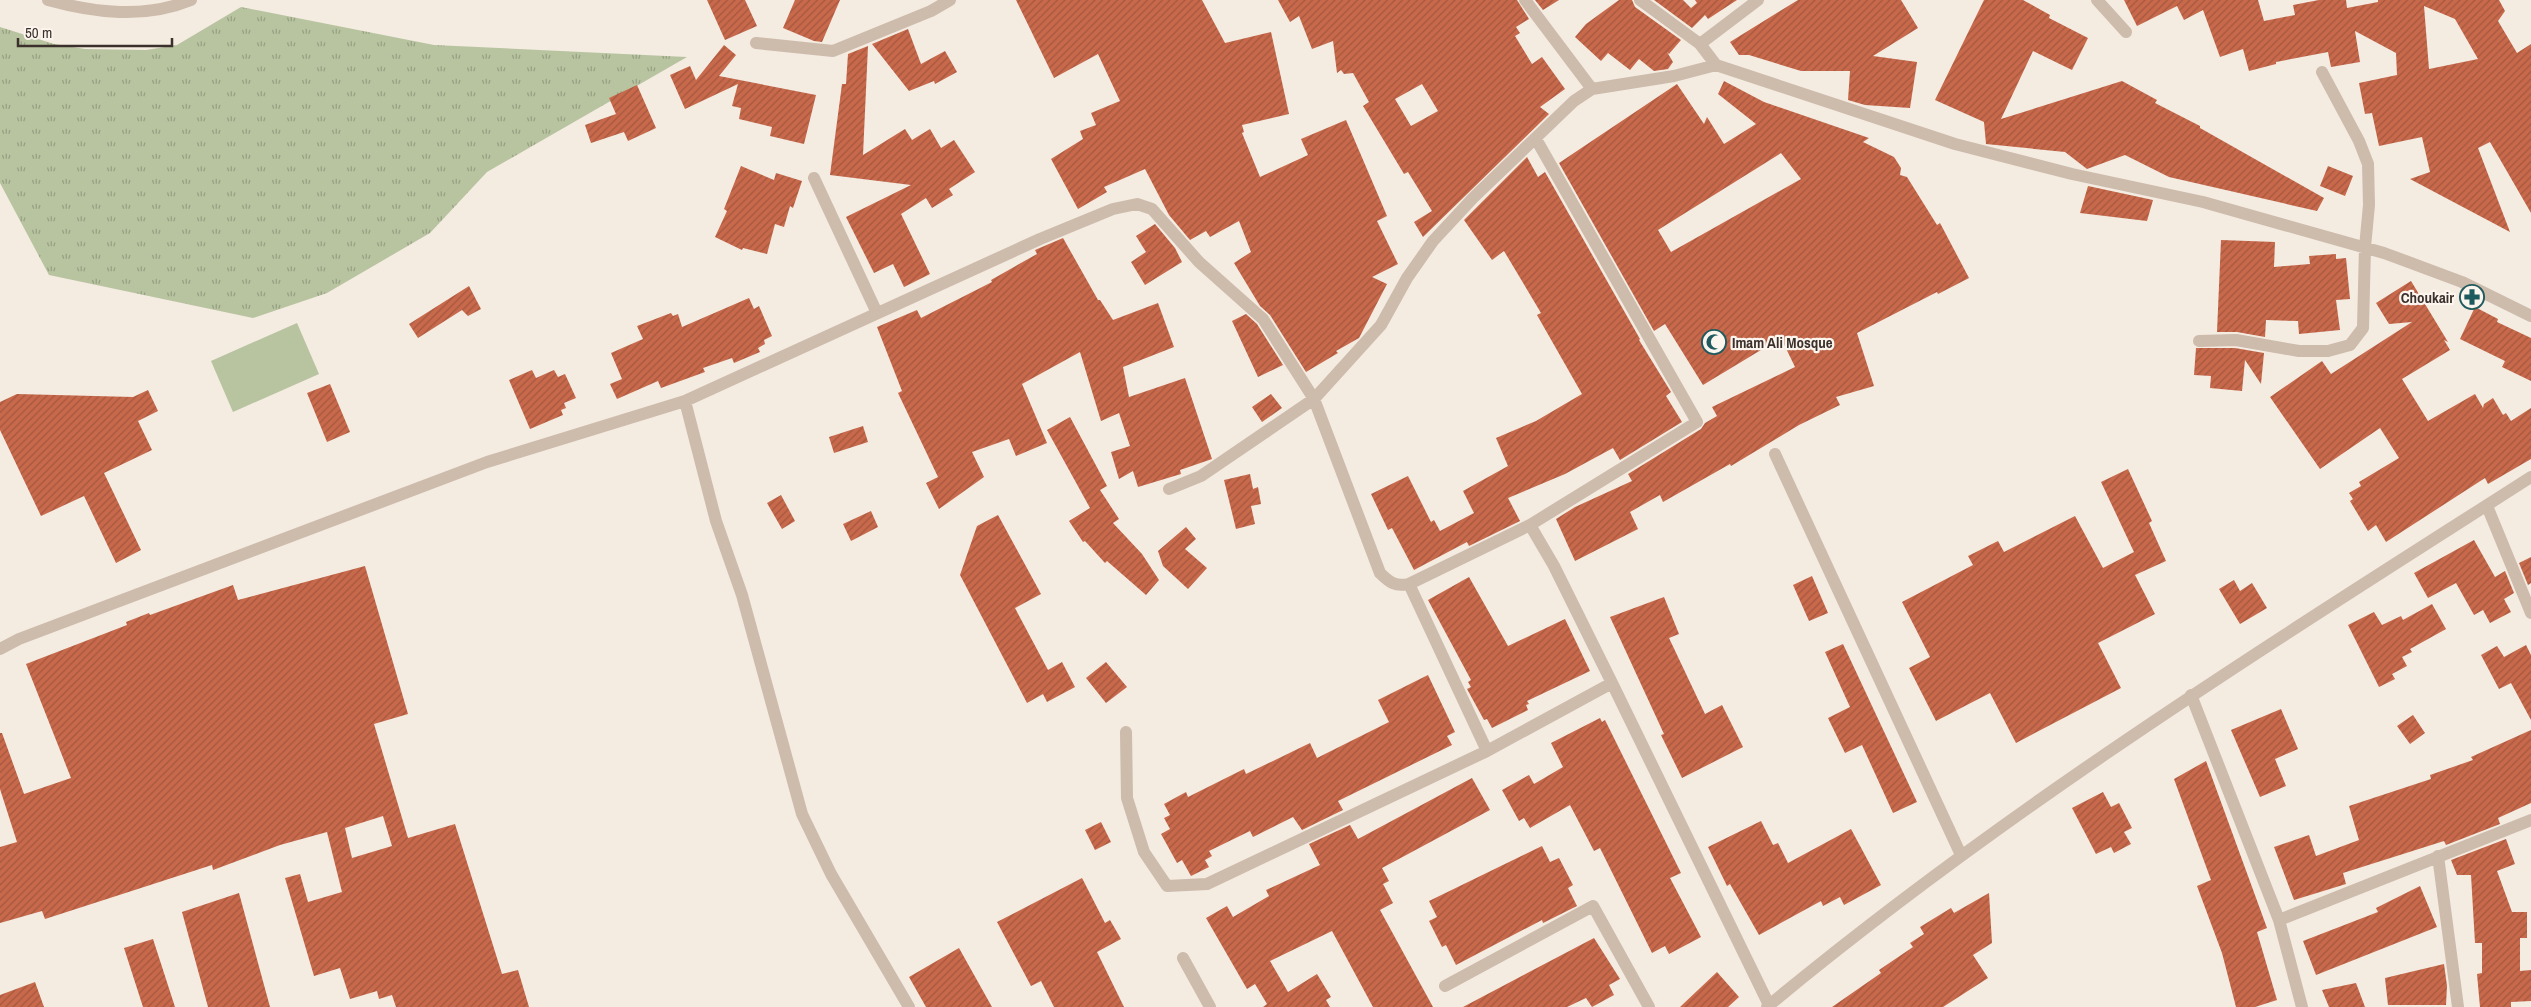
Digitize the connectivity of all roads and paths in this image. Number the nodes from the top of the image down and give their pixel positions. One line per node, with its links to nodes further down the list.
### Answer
1 (48, 0): 2 (street)
2 (191, 0)
3 (950, 0): 9 (street)
4 (1525, 0): 13 (street)
5 (1640, 0): 10 (street)
6 (1758, 0): 10 (street)
7 (2097, 0): 8 (street)
8 (2126, 32)
9 (756, 43)
10 (1700, 44): 11 (street)
11 (1716, 65): 13 (street); 16 (street)
12 (2322, 72): 16 (street)
13 (1592, 89): 14 (street)
14 (1536, 139): 20 (street); 26 (street)
15 (814, 178): 17 (street)
16 (2365, 247): 18 (street); 19 (street)
17 (877, 313): 20 (street); 21 (street)
18 (2531, 316)
19 (2199, 341)
20 (1314, 399): 24 (street); 27 (street)
21 (684, 401): 29 (street); 41 (street)
22 (1775, 454): 35 (street)
23 (2531, 478): 25 (street)
24 (1169, 489)
25 (2486, 506): 28 (street); 31 (street)
26 (1530, 525): 27 (street); 30 (street)
27 (1409, 584): 33 (street)
28 (2531, 613)
29 (0, 649)
30 (1612, 683): 33 (street); 40 (street)
31 (2191, 696): 35 (street); 37 (street)
32 (1126, 732): 33 (street)
33 (1486, 752)
34 (2531, 820): 36 (street)
35 (1961, 855): 40 (street)
36 (2438, 856): 37 (street); 45 (street)
37 (2279, 920): 44 (street)
38 (1184, 958): 42 (street)
39 (1445, 986): 43 (street)
40 (1768, 1006)
41 (910, 1007)
42 (1210, 1007)
43 (1649, 1007)
44 (2302, 1007)
45 (2458, 1007)

